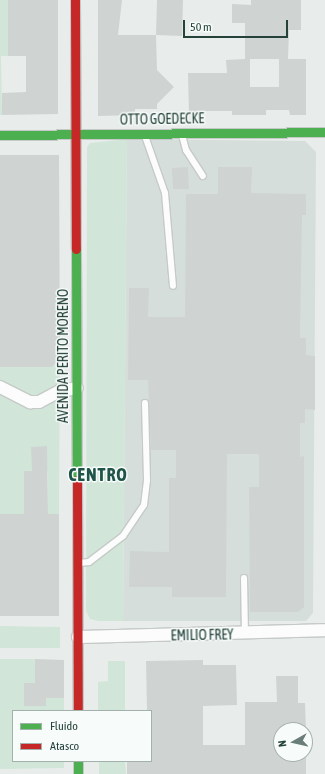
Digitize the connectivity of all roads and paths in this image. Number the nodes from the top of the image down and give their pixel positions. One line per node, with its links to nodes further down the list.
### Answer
1 (75, 0): 6 (main road, AVENIDA PERITO MORENO)
2 (325, 132): 3 (main road, OTTO GOEDECKE)
3 (182, 133): 4 (main road, OTTO GOEDECKE); 7 (lane)
4 (145, 134): 6 (main road, OTTO GOEDECKE); 8 (lane)
5 (0, 135): 6 (main road, OTTO GOEDECKE)
6 (76, 135): 10 (main road, AVENIDA PERITO MORENO)
7 (203, 176)
8 (173, 286)
9 (0, 386): 10 (street)
10 (77, 388): 12 (main road, AVENIDA PERITO MORENO)
11 (145, 403): 12 (lane)
12 (78, 563): 16 (main road, AVENIDA PERITO MORENO)
13 (244, 578): 15 (lane)
14 (325, 630): 15 (street, EMILIO FREY)
15 (245, 633): 16 (street, EMILIO FREY)
16 (78, 637): 17 (main road, AVENIDA PERITO MORENO)
17 (78, 710)
18 (78, 762): 19 (main road)
19 (78, 774)

